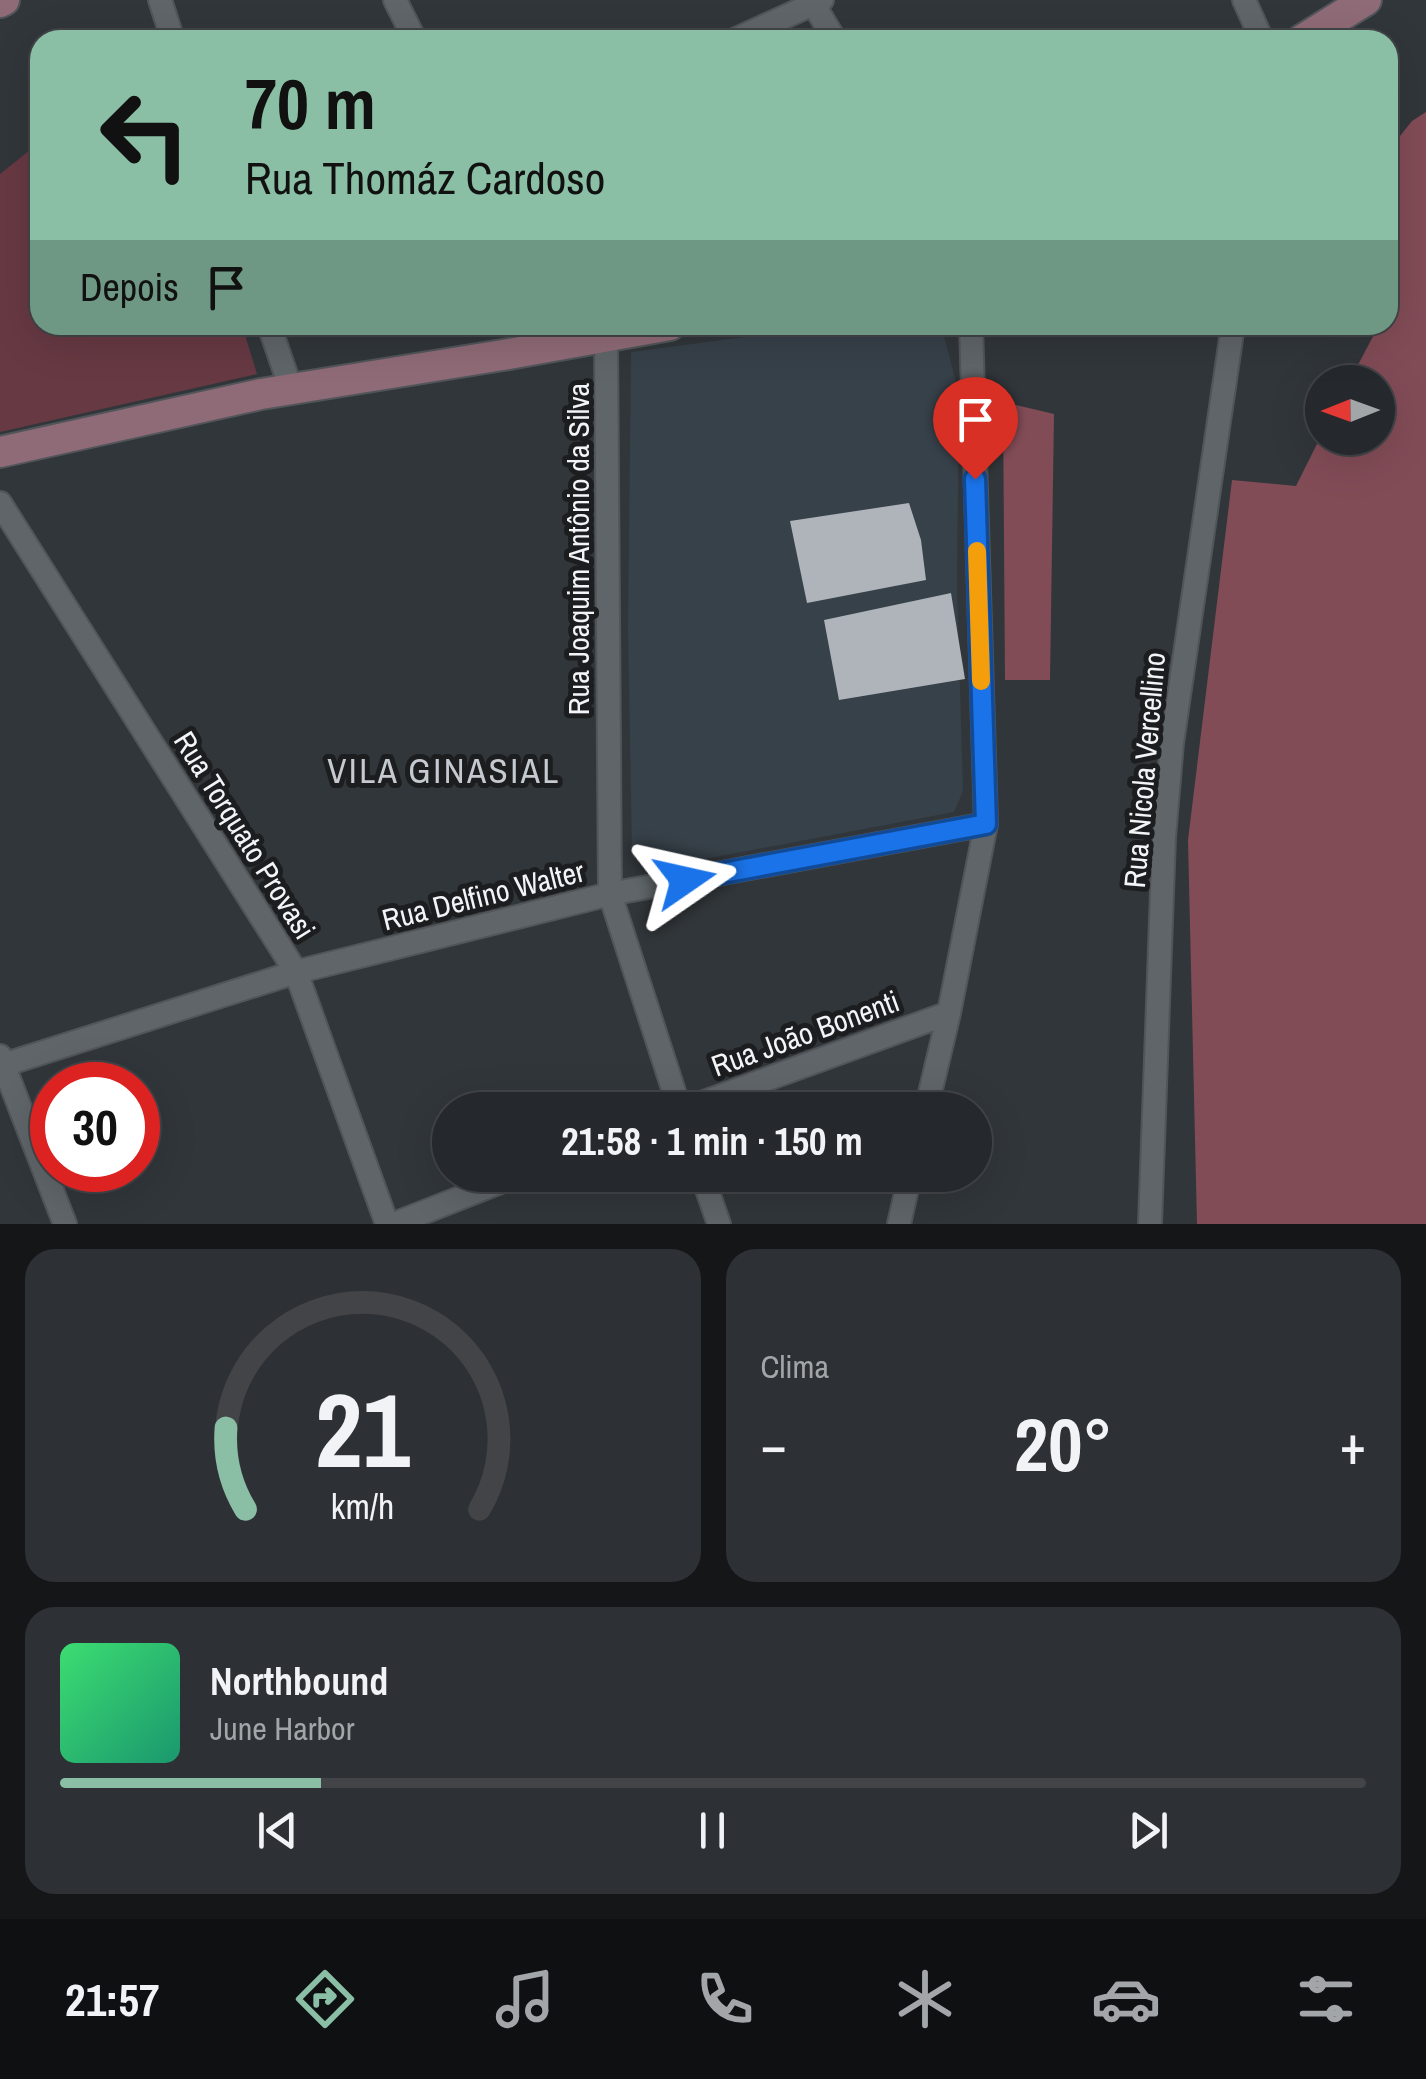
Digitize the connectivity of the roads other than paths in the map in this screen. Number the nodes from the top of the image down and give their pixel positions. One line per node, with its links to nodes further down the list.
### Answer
1 (160, 0): 6 (street)
2 (396, 0): 7 (street)
3 (1244, 0): 10 (street)
4 (1366, 0): 11 (main road)
5 (815, 1): 8 (street); 9 (street)
6 (170, 30)
7 (410, 30)
8 (755, 30)
9 (830, 30)
10 (1258, 30)
11 (1318, 30)
12 (272, 335): 18 (street)
13 (556, 335): 17 (main road); 18 (main road)
14 (612, 335): 17 (main road)
15 (971, 335): 21 (street)
16 (1231, 335): 36 (street, Rua Nicola Vercellino)
17 (606, 336): 22 (street, Rua Joaquim Antônio da Silva)
18 (291, 390): 19 (main road)
19 (0, 452)
20 (0, 503): 23 (street, Rua Torquato Provasi)
21 (986, 824): 22 (street, Rua Delfino Walter); 24 (street)
22 (610, 894): 23 (street, Rua Delfino Walter); 26 (street, Rua Joaquim Antônio da Silva)
23 (296, 972): 25 (street, Rua Delfino Walter); 33 (street, Rua Torquato Provasi)
24 (949, 1013): 27 (street, Rua João Bonenti); 28 (street)
25 (2, 1062): 32 (street)
26 (675, 1092)
27 (731, 1092)
28 (930, 1092)
29 (474, 1192): 33 (street)
30 (708, 1192): 34 (street)
31 (906, 1192): 35 (street)
32 (65, 1224)
33 (390, 1224)
34 (720, 1224)
35 (899, 1224)
36 (1150, 1224)

